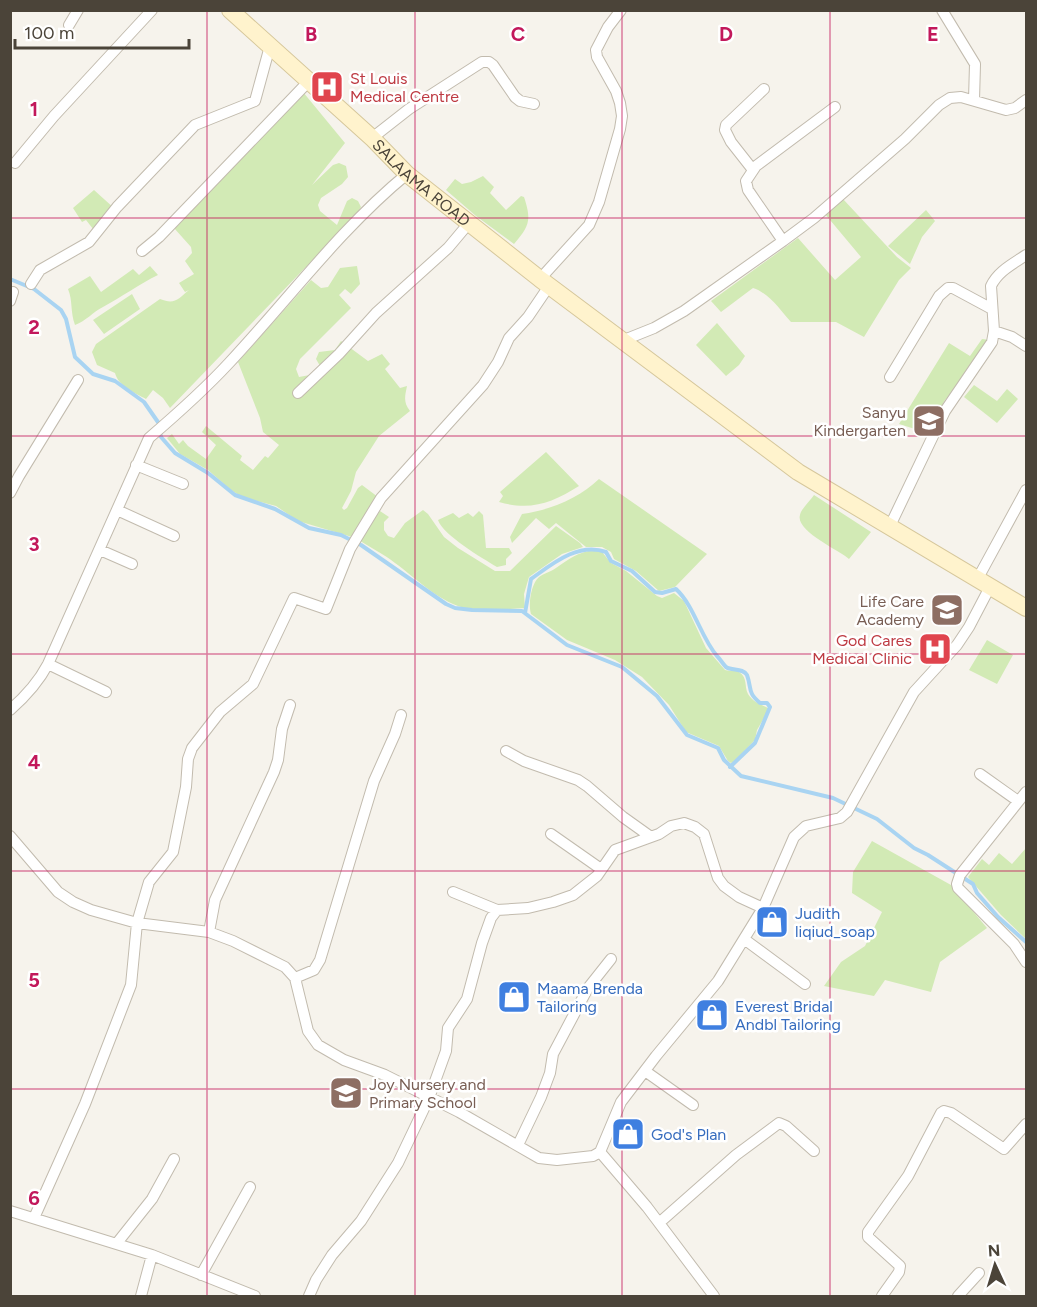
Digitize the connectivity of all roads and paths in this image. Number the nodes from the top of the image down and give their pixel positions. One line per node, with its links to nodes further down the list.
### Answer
1 (78, 10): 6 (street)
2 (152, 10): 15 (street)
3 (230, 10): 7 (main road, SALAAMA ROAD)
4 (621, 10): 22 (street)
5 (942, 10): 10 (street)
6 (69, 25)
7 (270, 46): 8 (main road, SALAAMA ROAD); 23 (street)
8 (309, 81): 14 (main road, SALAAMA ROAD); 20 (street)
9 (764, 89): 16 (street)
10 (974, 100): 11 (street); 19 (street)
11 (1026, 100)
12 (534, 104): 14 (street)
13 (835, 107): 16 (street)
14 (372, 138): 17 (main road, SALAAMA ROAD)
15 (15, 164)
16 (753, 170): 19 (street)
17 (407, 174): 18 (main road, SALAAMA ROAD); 31 (street)
18 (469, 224): 22 (main road, SALAAMA ROAD); 30 (street)
19 (783, 241): 26 (street)
20 (142, 251)
21 (1026, 255): 24 (street)
22 (544, 283): 26 (main road, SALAAMA ROAD); 58 (street)
23 (32, 284)
24 (992, 309): 25 (street); 28 (street)
25 (994, 331): 27 (street); 36 (street)
26 (624, 340): 36 (main road, SALAAMA ROAD)
27 (1026, 346)
28 (890, 377)
29 (78, 380): 34 (street)
30 (298, 393)
31 (136, 465): 32 (street); 35 (street)
32 (183, 484)
33 (1026, 490): 40 (street)
34 (10, 493)
35 (117, 510): 37 (street); 38 (street)
36 (889, 528): 40 (main road, SALAAMA ROAD)
37 (174, 536)
38 (100, 550): 39 (street); 42 (street)
39 (132, 564)
40 (984, 581): 41 (main road, SALAAMA ROAD); 56 (street)
41 (1026, 608)
42 (48, 664): 43 (street); 45 (street)
43 (106, 692)
44 (290, 705): 59 (street)
45 (10, 710)
46 (402, 715): 63 (street)
47 (506, 751): 53 (street)
48 (980, 774): 50 (street)
49 (1026, 792): 50 (street)
50 (1018, 801): 62 (street)
51 (551, 834): 54 (street)
52 (10, 836): 58 (street)
53 (651, 837): 54 (street); 56 (street)
54 (601, 868): 57 (street)
55 (453, 892): 57 (street)
56 (763, 908): 60 (street)
57 (497, 910): 66 (street)
58 (137, 923): 59 (street); 75 (street)
59 (209, 932): 63 (street)
60 (744, 939): 64 (street); 65 (street)
61 (611, 959): 69 (street)
62 (1026, 962)
63 (295, 978): 66 (street)
64 (805, 984)
65 (645, 1071): 67 (street); 71 (street)
66 (429, 1098): 69 (street); 83 (street)
67 (693, 1105)
68 (1026, 1124): 85 (street)
69 (518, 1144): 71 (street)
70 (814, 1151): 76 (street)
71 (600, 1152): 76 (street)
72 (174, 1159): 77 (street)
73 (250, 1187): 80 (street)
74 (10, 1211): 75 (street)
75 (34, 1218): 77 (street)
76 (658, 1223): 84 (street)
77 (117, 1243): 78 (street)
78 (152, 1255): 80 (street); 81 (street)
79 (979, 1273): 86 (street)
80 (201, 1275): 82 (street)
81 (141, 1296)
82 (255, 1296)
83 (309, 1296)
84 (714, 1296)
85 (882, 1296)
86 (958, 1296)

